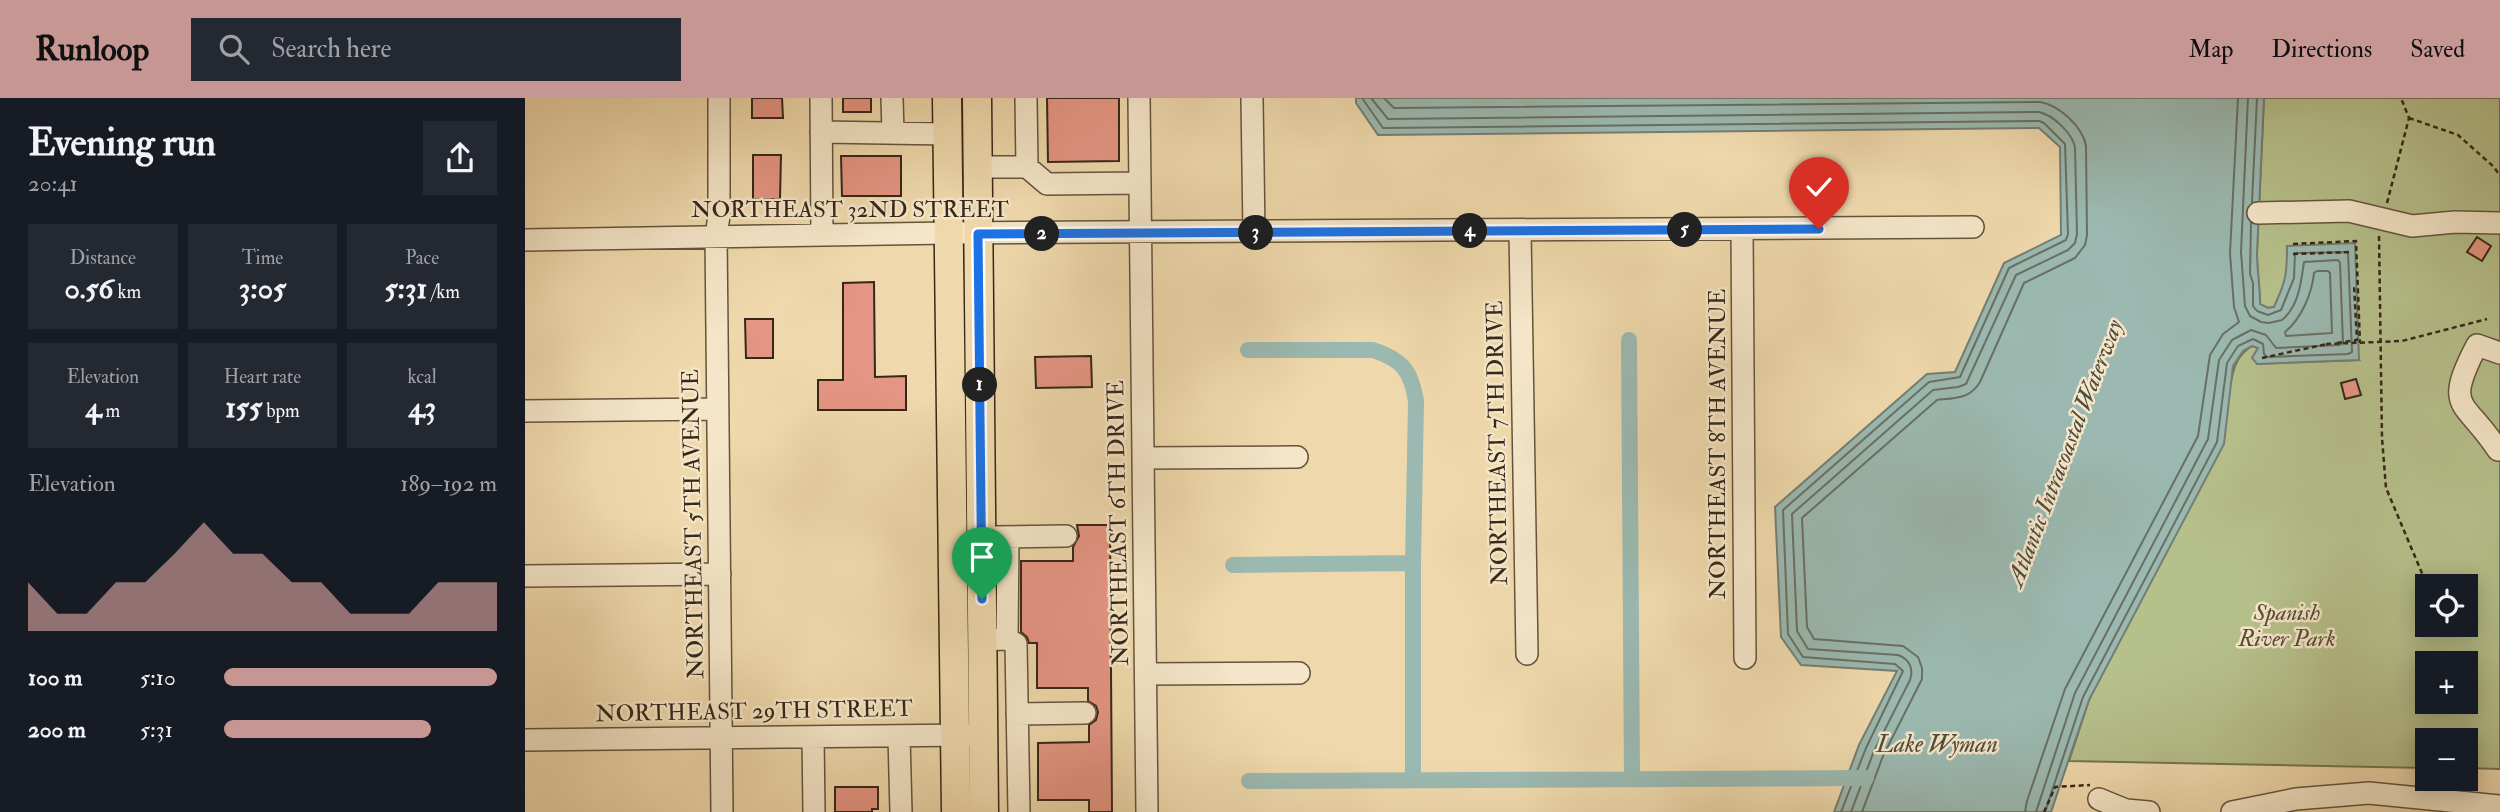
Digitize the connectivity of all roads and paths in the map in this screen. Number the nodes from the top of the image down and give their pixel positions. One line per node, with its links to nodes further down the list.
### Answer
1 (719, 98): 29 (street, NORTHEAST 5TH AVENUE)
2 (821, 98): 11 (street)
3 (893, 98): 12 (street)
4 (947, 98): 13 (main road)
5 (977, 98): 14 (main road)
6 (1026, 98): 15 (street)
7 (1139, 98): 17 (street, NORTHEAST 6TH DRIVE)
8 (1252, 98): 26 (street)
9 (2401, 98): 10 (path)
10 (2409, 118): 16 (path); 19 (path)
11 (821, 132): 12 (street); 28 (street)
12 (893, 134): 13 (street)
13 (948, 134): 24 (main road)
14 (978, 167): 15 (street); 27 (main road)
15 (1027, 167): 17 (street)
16 (2500, 176)
17 (1140, 183): 25 (street, NORTHEAST 6TH DRIVE)
18 (2258, 213): 19 (street)
19 (2382, 219): 20 (street); 38 (path)
20 (2500, 223)
21 (1973, 228): 22 (street, NORTHEAST 32ND STREET)
22 (1742, 229): 23 (street, NORTHEAST 32ND STREET); 55 (street, NORTHEAST 8TH AVENUE)
23 (1520, 231): 26 (street, NORTHEAST 32ND STREET); 54 (street, NORTHEAST 7TH DRIVE)
24 (949, 233): 27 (street, NORTHEAST 32ND STREET); 28 (street, NORTHEAST 32ND STREET); 60 (main road)
25 (1140, 233): 26 (street, NORTHEAST 32ND STREET); 27 (street, NORTHEAST 32ND STREET); 47 (street, NORTHEAST 6TH DRIVE)
26 (1254, 233)
27 (978, 234): 49 (main road)
28 (822, 235): 29 (street, NORTHEAST 32ND STREET)
29 (716, 236): 30 (street, NORTHEAST 32ND STREET); 43 (street, NORTHEAST 5TH AVENUE)
30 (525, 240)
31 (2322, 243): 32 (path); 34 (path); 39 (path)
32 (2293, 244)
33 (2352, 252): 34 (path)
34 (2322, 253): 35 (path)
35 (2293, 254)
36 (2354, 285): 40 (path)
37 (2487, 319): 38 (path)
38 (2379, 341): 39 (path); 51 (path)
39 (2360, 343): 40 (path)
40 (2326, 344): 42 (path)
41 (2500, 354): 45 (street)
42 (2262, 358)
43 (719, 409): 44 (street); 50 (street, NORTHEAST 5TH AVENUE)
44 (525, 411)
45 (2498, 450)
46 (1297, 457): 47 (street)
47 (1143, 458): 57 (street, NORTHEAST 6TH DRIVE)
48 (1066, 536): 49 (street)
49 (994, 537): 53 (main road)
50 (720, 574): 52 (street); 64 (street, NORTHEAST 5TH AVENUE)
51 (2422, 574)
52 (525, 576)
53 (995, 639): 59 (street); 61 (main road)
54 (1527, 654)
55 (1745, 658)
56 (1299, 673): 57 (street)
57 (1146, 674): 77 (street, NORTHEAST 6TH DRIVE)
58 (1085, 713): 59 (street)
59 (1017, 714): 67 (street)
60 (955, 735): 61 (street, NORTHEAST 29TH STREET); 62 (street, NORTHEAST 29TH STREET); 74 (main road)
61 (983, 735): 66 (main road)
62 (899, 736): 63 (street, NORTHEAST 29TH STREET); 73 (street)
63 (813, 737): 64 (street, NORTHEAST 29TH STREET); 72 (street)
64 (722, 738): 65 (street, NORTHEAST 29TH STREET); 71 (street, NORTHEAST 5TH AVENUE)
65 (525, 740)
66 (983, 765): 67 (street); 75 (main road)
67 (1018, 765): 76 (street)
68 (2099, 799): 78 (path); 79 (street)
69 (2440, 806): 70 (street); 80 (street)
70 (2500, 806)
71 (722, 812)
72 (814, 812)
73 (901, 812)
74 (955, 812)
75 (984, 812)
76 (1019, 812)
77 (1147, 812)
78 (2045, 812)
79 (2149, 812)
80 (2232, 812)

